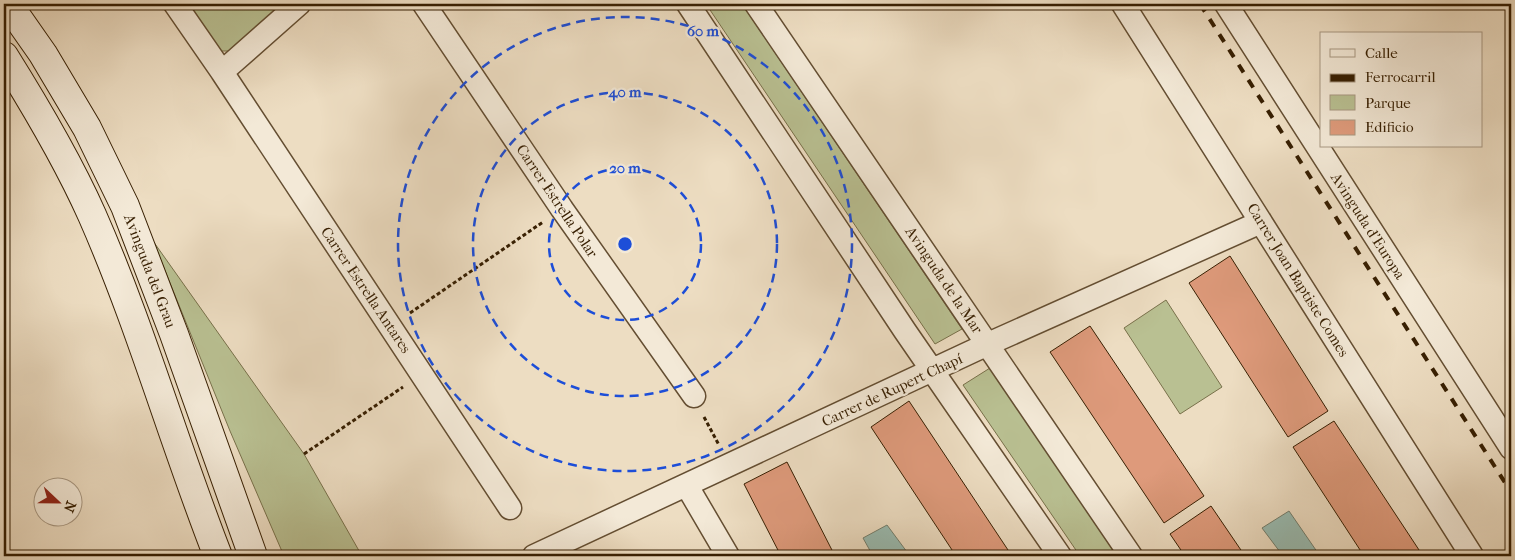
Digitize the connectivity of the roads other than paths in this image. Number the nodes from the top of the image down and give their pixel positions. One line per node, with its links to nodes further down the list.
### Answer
1 (8, 4): 19 (main road, Avinguda del Grau)
2 (175, 4): 10 (street)
3 (299, 4): 10 (street)
4 (424, 4): 14 (street, Carrer Estrella Polar)
5 (688, 4): 13 (street)
6 (756, 4): 12 (street, Avinguda de la Mar)
7 (1124, 4): 11 (street, Carrer Joan Baptiste Comes)
8 (1226, 4): 15 (street, Avinguda d'Europa)
9 (4, 56): 18 (main road)
10 (222, 72): 17 (street, Carrer Estrella Antares)
11 (1262, 222): 12 (street, Carrer de Rupert Chapí); 24 (street, Carrer Joan Baptiste Comes)
12 (988, 344): 13 (street, Carrer de Rupert Chapí); 23 (street, Avinguda de la Mar)
13 (932, 370): 16 (street, Carrer de Rupert Chapí); 22 (street)
14 (694, 396)
15 (1511, 448)
16 (688, 486): 20 (street, Carrer de Rupert Chapí); 21 (street)
17 (510, 508)
18 (218, 556)
19 (253, 556)
20 (534, 556)
21 (728, 556)
22 (1060, 556)
23 (1131, 556)
24 (1472, 556)

